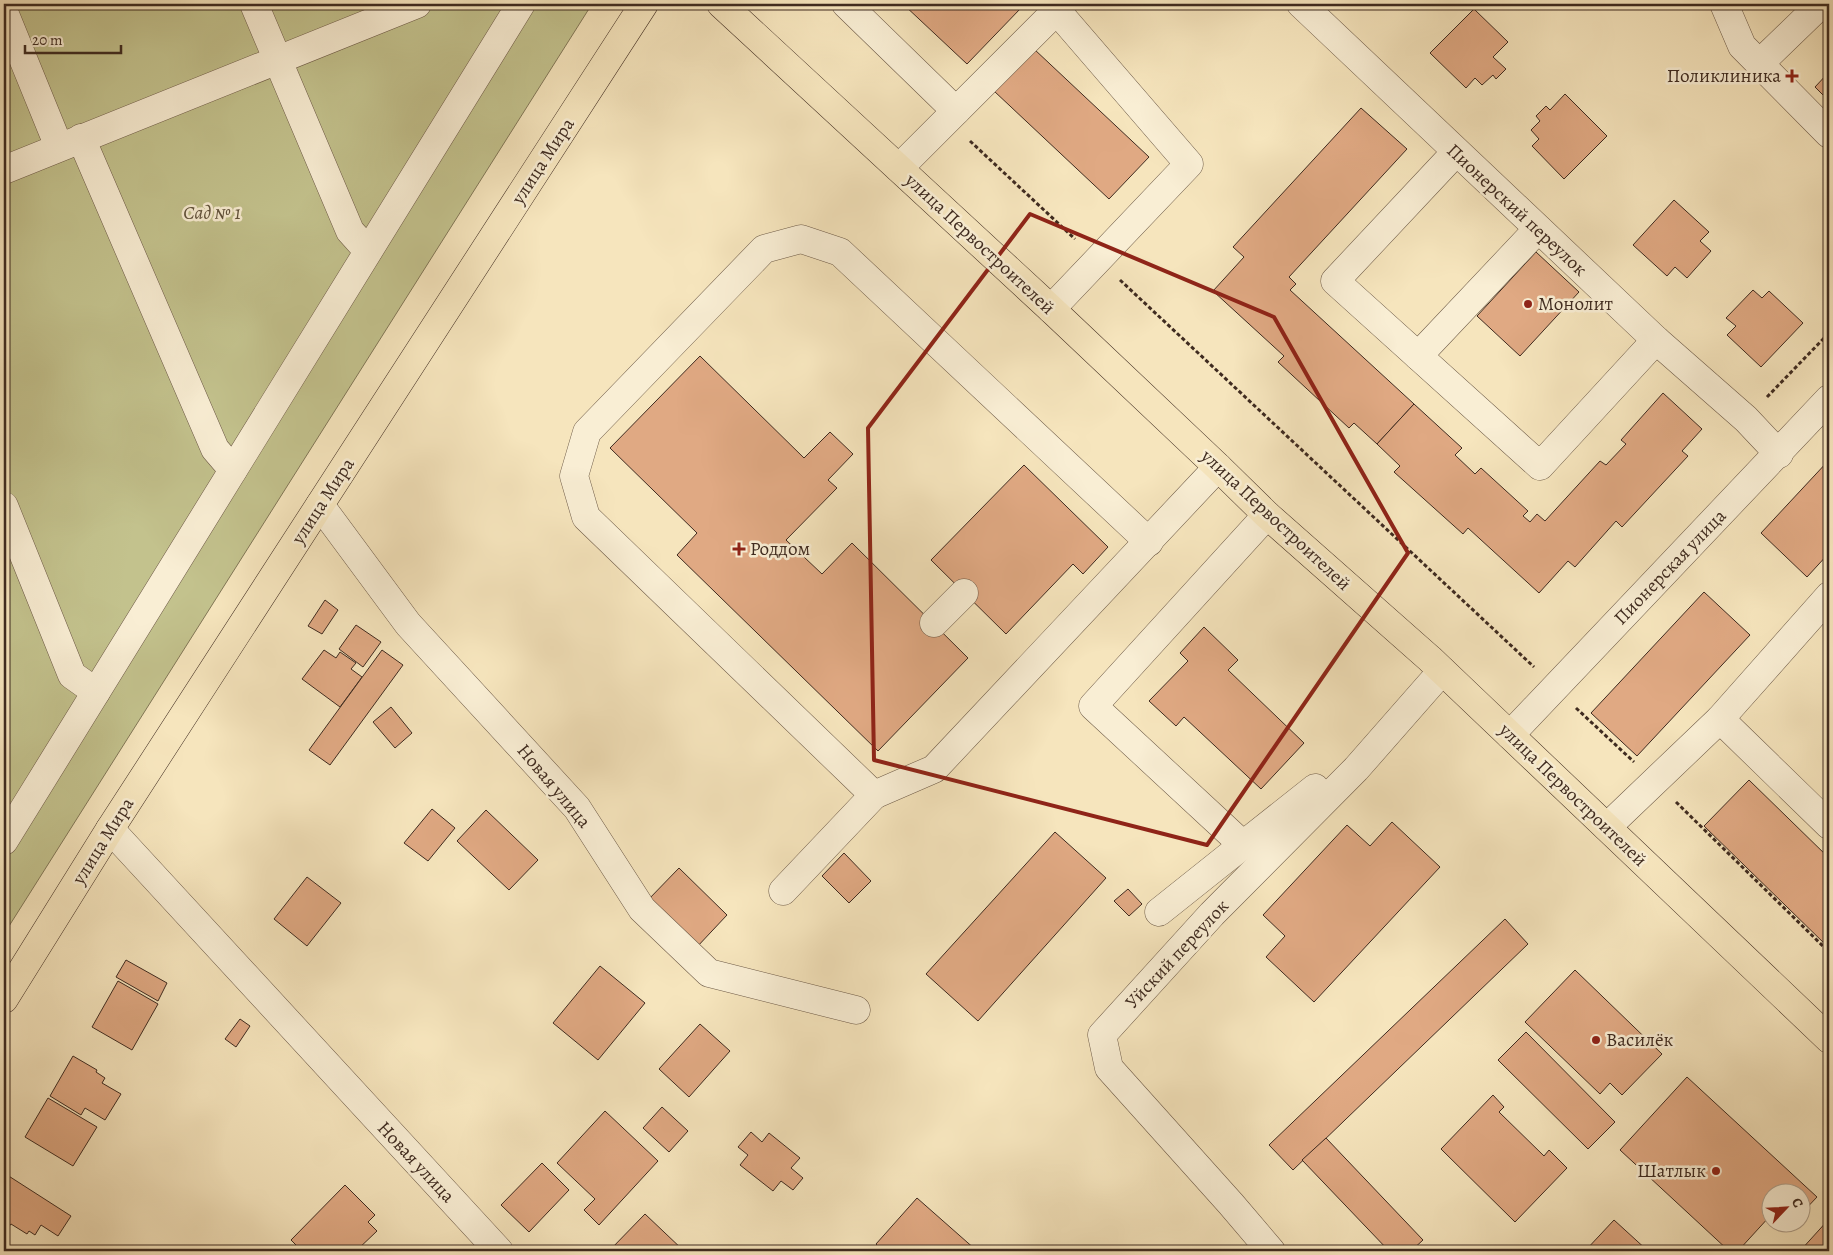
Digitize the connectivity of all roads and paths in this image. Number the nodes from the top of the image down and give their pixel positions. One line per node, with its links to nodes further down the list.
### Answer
1 (254, 4): 12 (street)
2 (418, 4): 12 (street)
3 (521, 4): 21 (street)
4 (644, 4): 33 (main road, улица Мира)
5 (721, 4): 18 (main road, улица Первостроителей)
6 (846, 4): 14 (street)
7 (1301, 4): 17 (street, Пионерский переулок)
8 (1724, 4): 13 (street)
9 (1821, 4): 13 (street)
10 (1057, 6): 14 (street); 22 (street)
11 (4, 12): 16 (street)
12 (278, 59): 16 (street); 21 (street)
13 (1759, 64): 15 (street)
14 (952, 115): 18 (street); 22 (path)
15 (1829, 134)
16 (70, 142): 19 (street); 31 (street)
17 (1456, 152): 20 (street, Пионерский переулок); 26 (street)
18 (899, 168): 23 (main road, улица Первостроителей)
19 (4, 170)
20 (1538, 229): 25 (street, Пионерский переулок); 26 (street)
21 (368, 251): 31 (street)
22 (1098, 260): 23 (street); 40 (path)
23 (1050, 309): 30 (main road, улица Первостроителей)
24 (1829, 333): 28 (path)
25 (1656, 340): 26 (street); 28 (street, Пионерский переулок)
26 (1418, 356)
27 (1829, 399): 29 (street, Пионерская улица)
28 (1746, 419): 29 (street, Пионерский переулок)
29 (1778, 454): 40 (street, Пионерская улица)
30 (1218, 467): 34 (main road, улица Первостроителей); 35 (street)
31 (233, 470): 41 (street)
32 (4, 506): 41 (street)
33 (320, 506): 49 (main road, улица Мира); 56 (street, Новая улица)
34 (1267, 514): 39 (main road, улица Первостроителей); 51 (street)
35 (1148, 542): 46 (street); 46 (street)
36 (964, 593): 38 (street)
37 (1829, 596): 42 (street)
38 (934, 623)
39 (1442, 671): 43 (street, Уйский переулок); 44 (main road, улица Первостроителей)
40 (1556, 687): 44 (street, Пионерская улица); 45 (path)
41 (96, 692): 50 (street)
42 (1720, 719): 45 (street); 47 (street)
43 (1392, 727): 51 (street); 59 (street, Уйский переулок)
44 (1510, 735): 48 (main road, улица Первостроителей)
45 (1655, 782): 48 (street); 54 (path)
46 (874, 794): 52 (street)
47 (1829, 825)
48 (1607, 827): 57 (main road, улица Первостроителей)
49 (110, 829): 55 (main road, улица Мира); 58 (street, Новая улица)
50 (4, 841)
51 (1243, 846): 53 (street)
52 (783, 892)
53 (1159, 912)
54 (1829, 952)
55 (4, 999)
56 (856, 1010)
57 (1829, 1039)
58 (499, 1251)
59 (1271, 1251)

